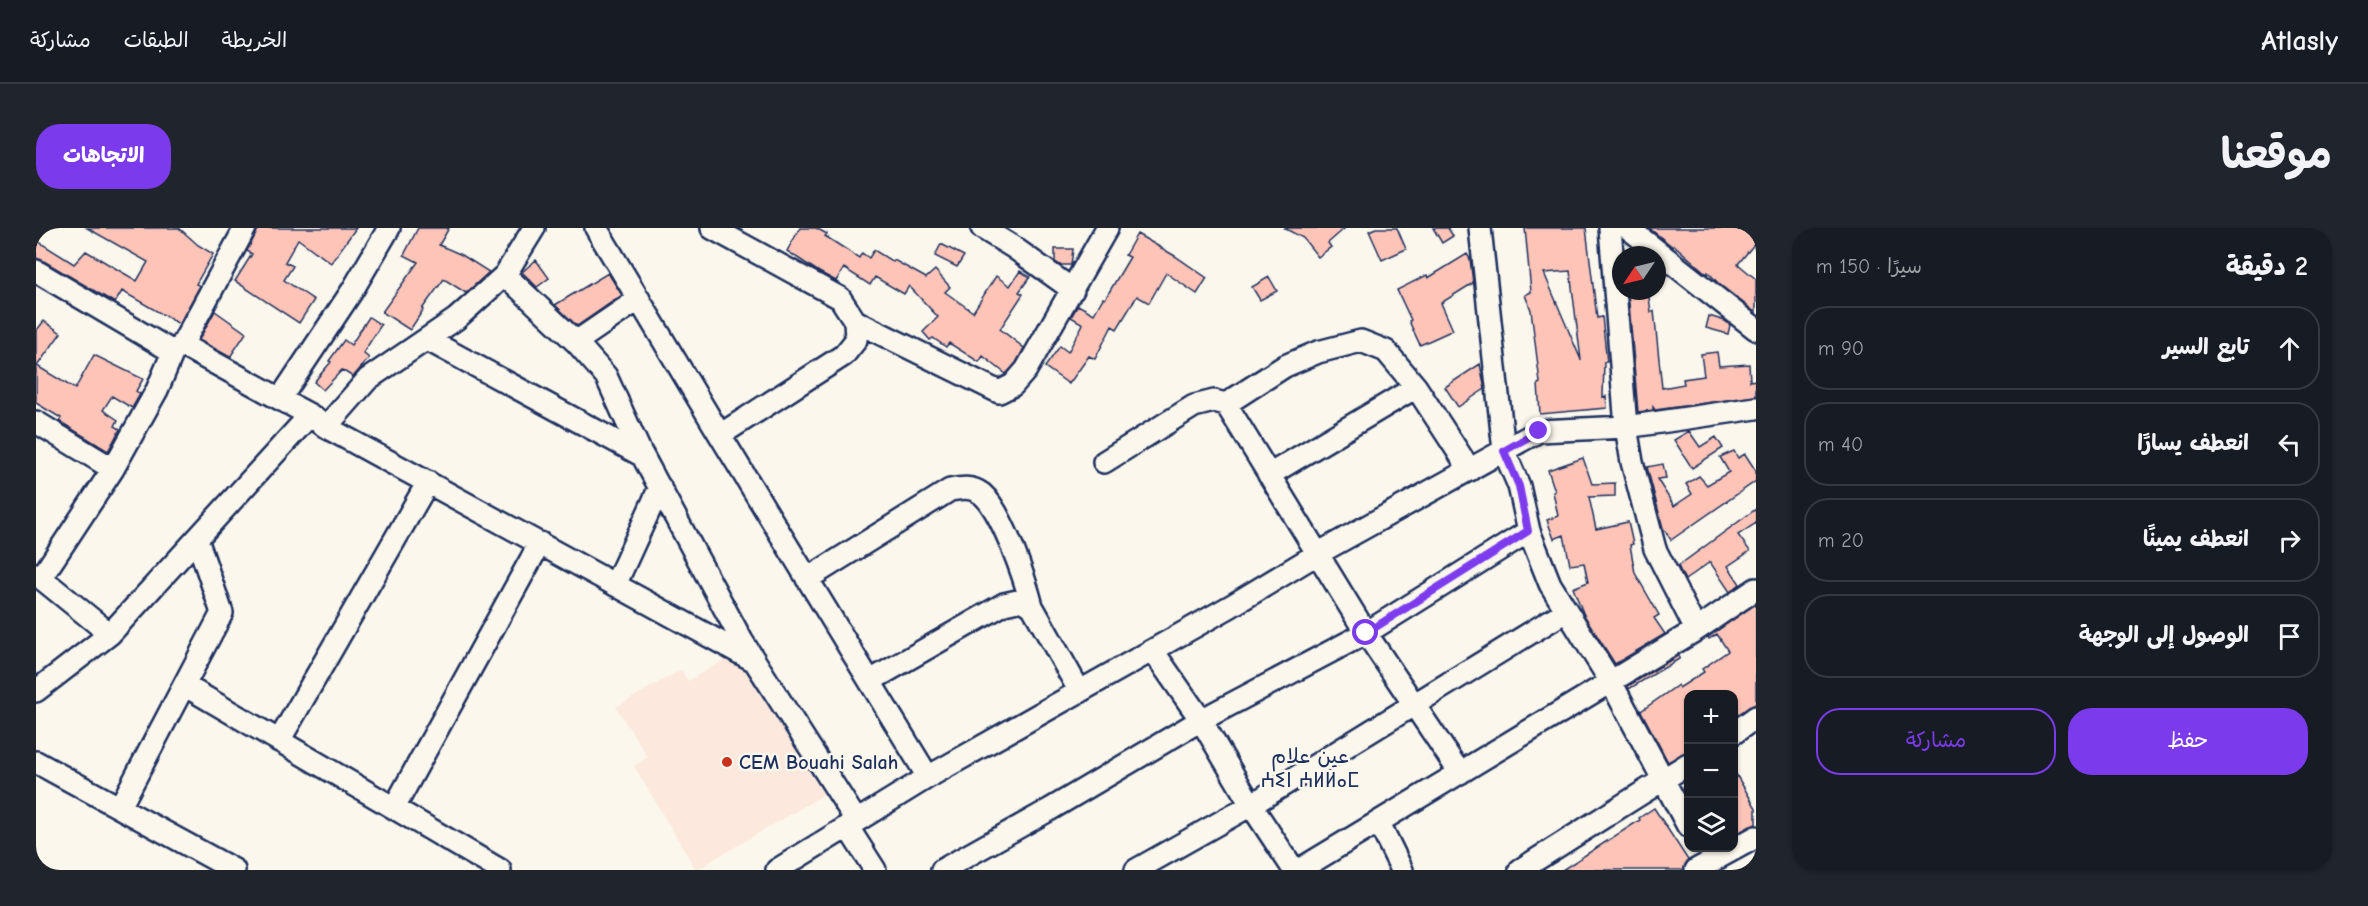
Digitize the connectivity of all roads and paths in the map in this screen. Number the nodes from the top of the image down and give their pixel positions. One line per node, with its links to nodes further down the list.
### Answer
1 (389, 228): 21 (street)
2 (534, 228): 12 (street)
3 (597, 228): 14 (street)
4 (712, 228): 15 (street)
5 (982, 228): 13 (street)
6 (1107, 228): 13 (street)
7 (1480, 228): 28 (street)
8 (1610, 228): 26 (street)
9 (1628, 228): 16 (street)
10 (238, 231): 19 (street)
11 (36, 271): 19 (street)
12 (505, 275): 17 (street); 18 (street)
13 (1073, 290): 15 (street)
14 (639, 298): 18 (street); 27 (street)
15 (855, 321): 27 (street)
16 (1756, 329)
17 (428, 340): 24 (street); 29 (street)
18 (576, 342): 29 (street)
19 (177, 348): 21 (street); 31 (street)
20 (1416, 387): 22 (street); 32 (street); 33 (street)
21 (280, 399): 24 (street)
22 (1226, 404): 30 (street); 33 (street)
23 (1756, 408): 26 (street)
24 (318, 421): 34 (street); 37 (street)
25 (36, 422): 31 (street)
26 (1626, 426): 28 (street); 46 (street)
27 (720, 435): 41 (street)
28 (1504, 451): 32 (street); 36 (street)
29 (643, 456): 35 (street)
30 (1104, 462)
31 (112, 469): 40 (street)
32 (1470, 470): 39 (street)
33 (1269, 475): 39 (street)
34 (428, 482): 38 (street); 60 (street)
35 (660, 488): 42 (street); 50 (street)
36 (1528, 531): 45 (street); 47 (street)
37 (196, 539): 48 (street); 53 (street)
38 (540, 543): 42 (street); 68 (street)
39 (1317, 554): 47 (street); 49 (street)
40 (39, 576): 48 (street)
41 (807, 579): 44 (street); 51 (street)
42 (615, 585): 50 (street)
43 (1756, 589): 46 (street)
44 (1032, 606): 51 (street); 55 (street)
45 (1566, 611): 52 (street); 56 (street)
46 (1696, 630): 52 (street)
47 (1366, 633): 56 (street); 58 (street)
48 (110, 634): 54 (street)
49 (1153, 651): 55 (street); 58 (street)
50 (754, 661): 70 (street)
51 (870, 681): 64 (street)
52 (1611, 682): 63 (street); 65 (street)
53 (184, 685): 60 (street); 67 (street)
54 (36, 691)
55 (1080, 692): 64 (street)
56 (1414, 704): 63 (street); 66 (street)
57 (1756, 717): 59 (street)
58 (1201, 720): 66 (street); 78 (street)
59 (1738, 730)
60 (279, 741): 68 (street)
61 (36, 762): 67 (street)
62 (1684, 767): 65 (street)
63 (1460, 773): 71 (street)
64 (928, 777): 70 (street)
65 (1663, 781): 69 (street); 82 (street)
66 (1251, 805): 79 (street); 80 (street)
67 (120, 807): 74 (street)
68 (394, 808): 75 (street)
69 (1684, 817)
70 (852, 823): 76 (street); 77 (street)
71 (1379, 823): 80 (street); 81 (street)
72 (1756, 837): 73 (street)
73 (1705, 862)
74 (234, 870)
75 (500, 870)
76 (777, 870)
77 (875, 870)
78 (942, 870)
79 (1136, 870)
80 (1297, 870)
81 (1402, 870)
82 (1520, 870)

